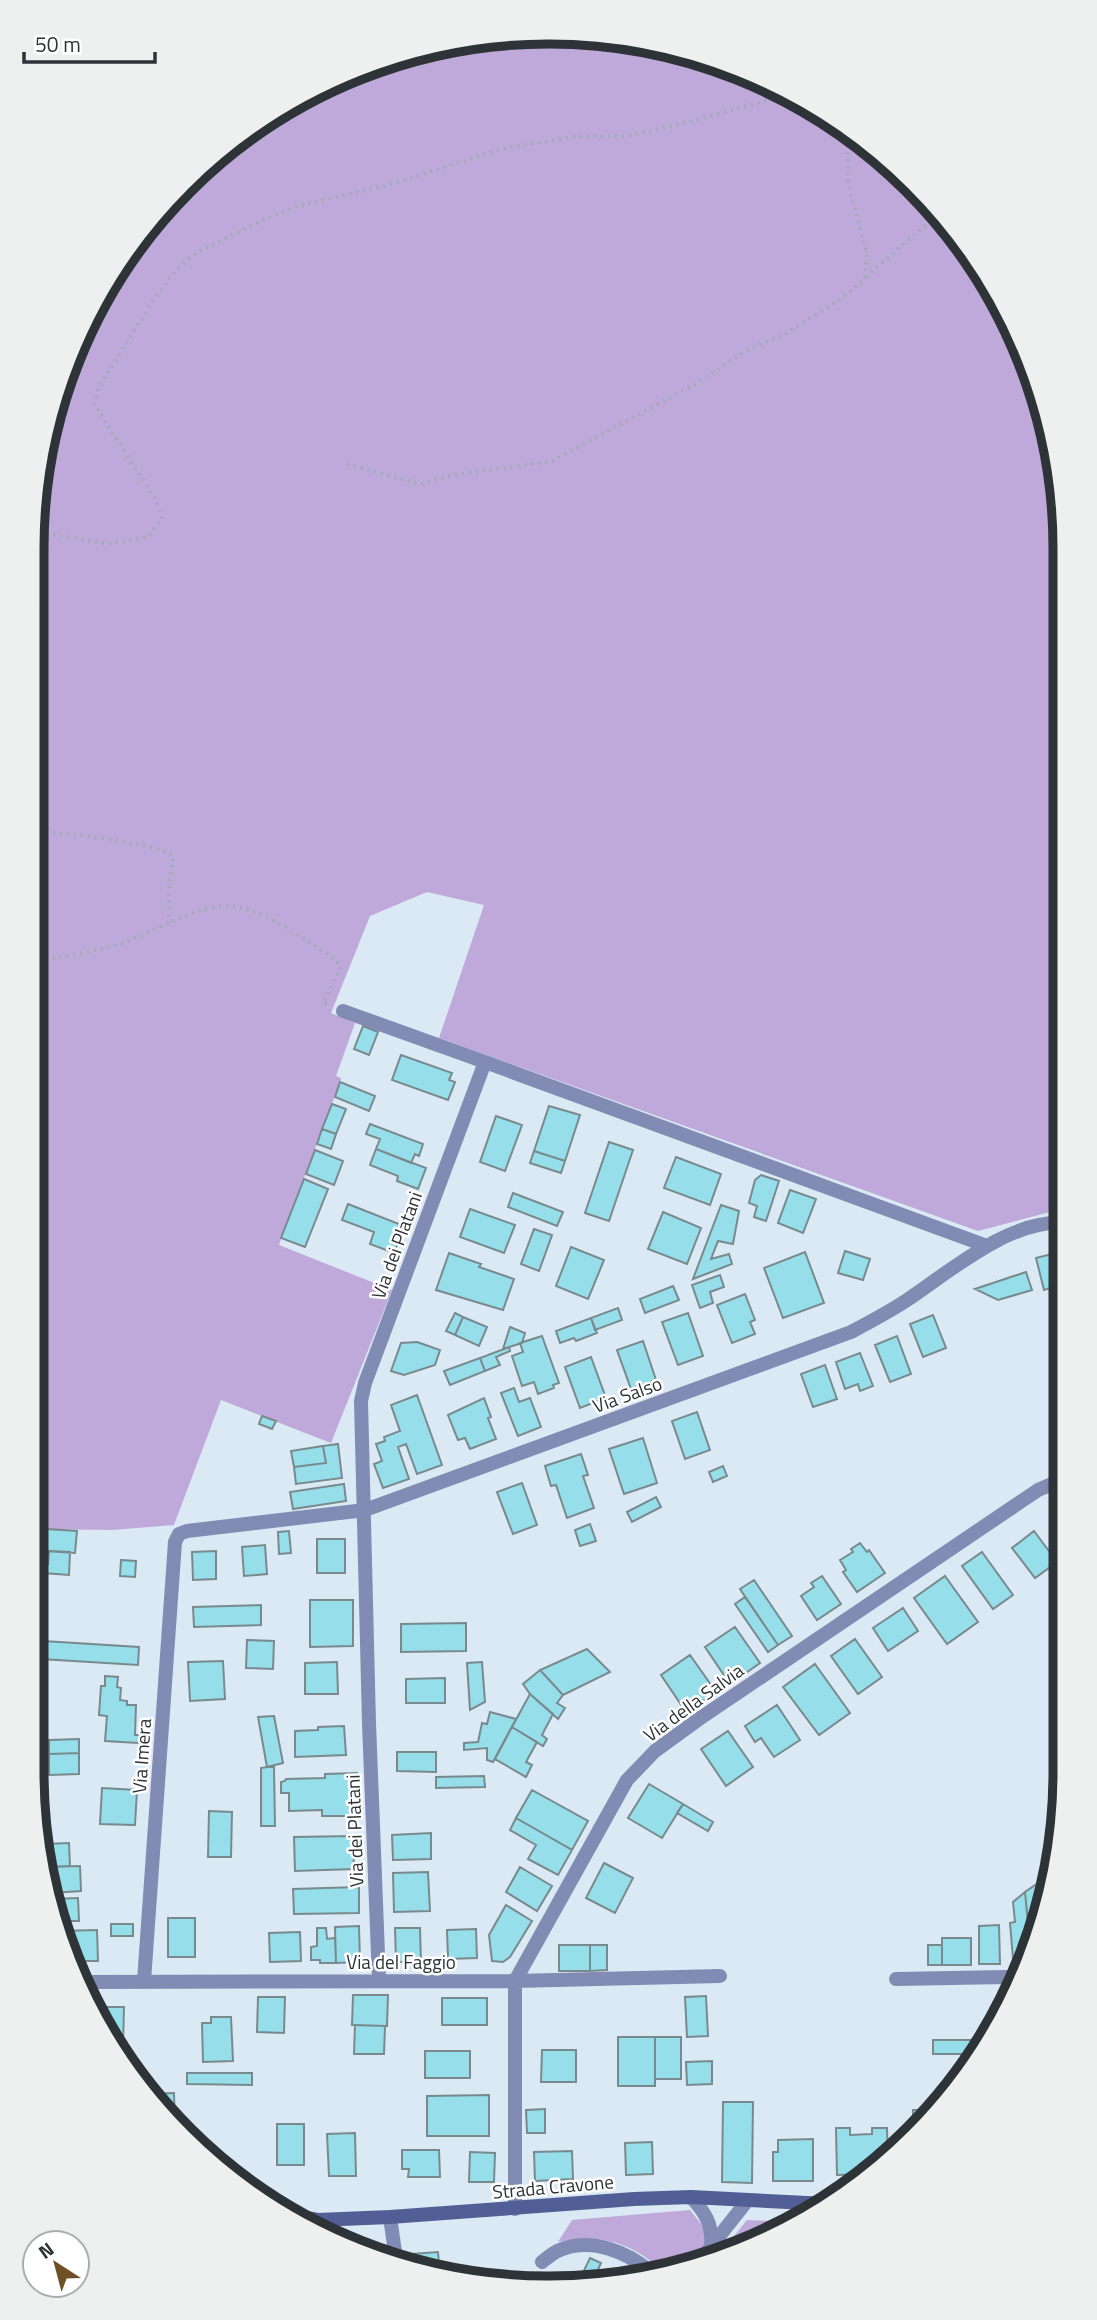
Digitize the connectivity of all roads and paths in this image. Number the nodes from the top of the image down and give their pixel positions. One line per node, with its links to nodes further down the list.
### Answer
1 (775, 97): 6 (path)
2 (847, 142): 4 (path)
3 (932, 220): 4 (path)
4 (865, 278): 5 (path)
5 (348, 464)
6 (44, 533)
7 (44, 833): 8 (path)
8 (169, 923): 9 (path); 10 (path)
9 (44, 959)
10 (343, 1011): 11 (street)
11 (485, 1062): 13 (street); 15 (street, Via dei Platani)
12 (1053, 1225): 13 (street, Via Salso)
13 (987, 1247): 15 (street, Via Salso)
14 (1053, 1484): 22 (street, Via della Salvia)
15 (365, 1510): 16 (street, Via Salso); 20 (street, Via dei Platani)
16 (179, 1534): 21 (street, Via Imera)
17 (720, 1976): 22 (street, Via del Faggio)
18 (1009, 1978): 19 (street)
19 (895, 1979)
20 (379, 1980): 21 (street, Via del Faggio); 22 (street, Via del Faggio)
21 (144, 1981): 23 (street, Via del Faggio)
22 (515, 1981): 27 (street, Via della Salvia)
23 (90, 1982)
24 (691, 2197): 25 (street, Strada Cravone); 27 (street, Strada Cravone); 30 (street)
25 (747, 2201): 26 (street, Strada Cravone); 31 (street)
26 (810, 2203)
27 (515, 2209): 28 (street, Strada Cravone)
28 (390, 2217): 29 (street, Strada Cravone); 32 (street)
29 (317, 2220)
30 (708, 2250)
31 (709, 2250)
32 (395, 2252)
33 (542, 2262): 34 (street)
34 (644, 2267)

